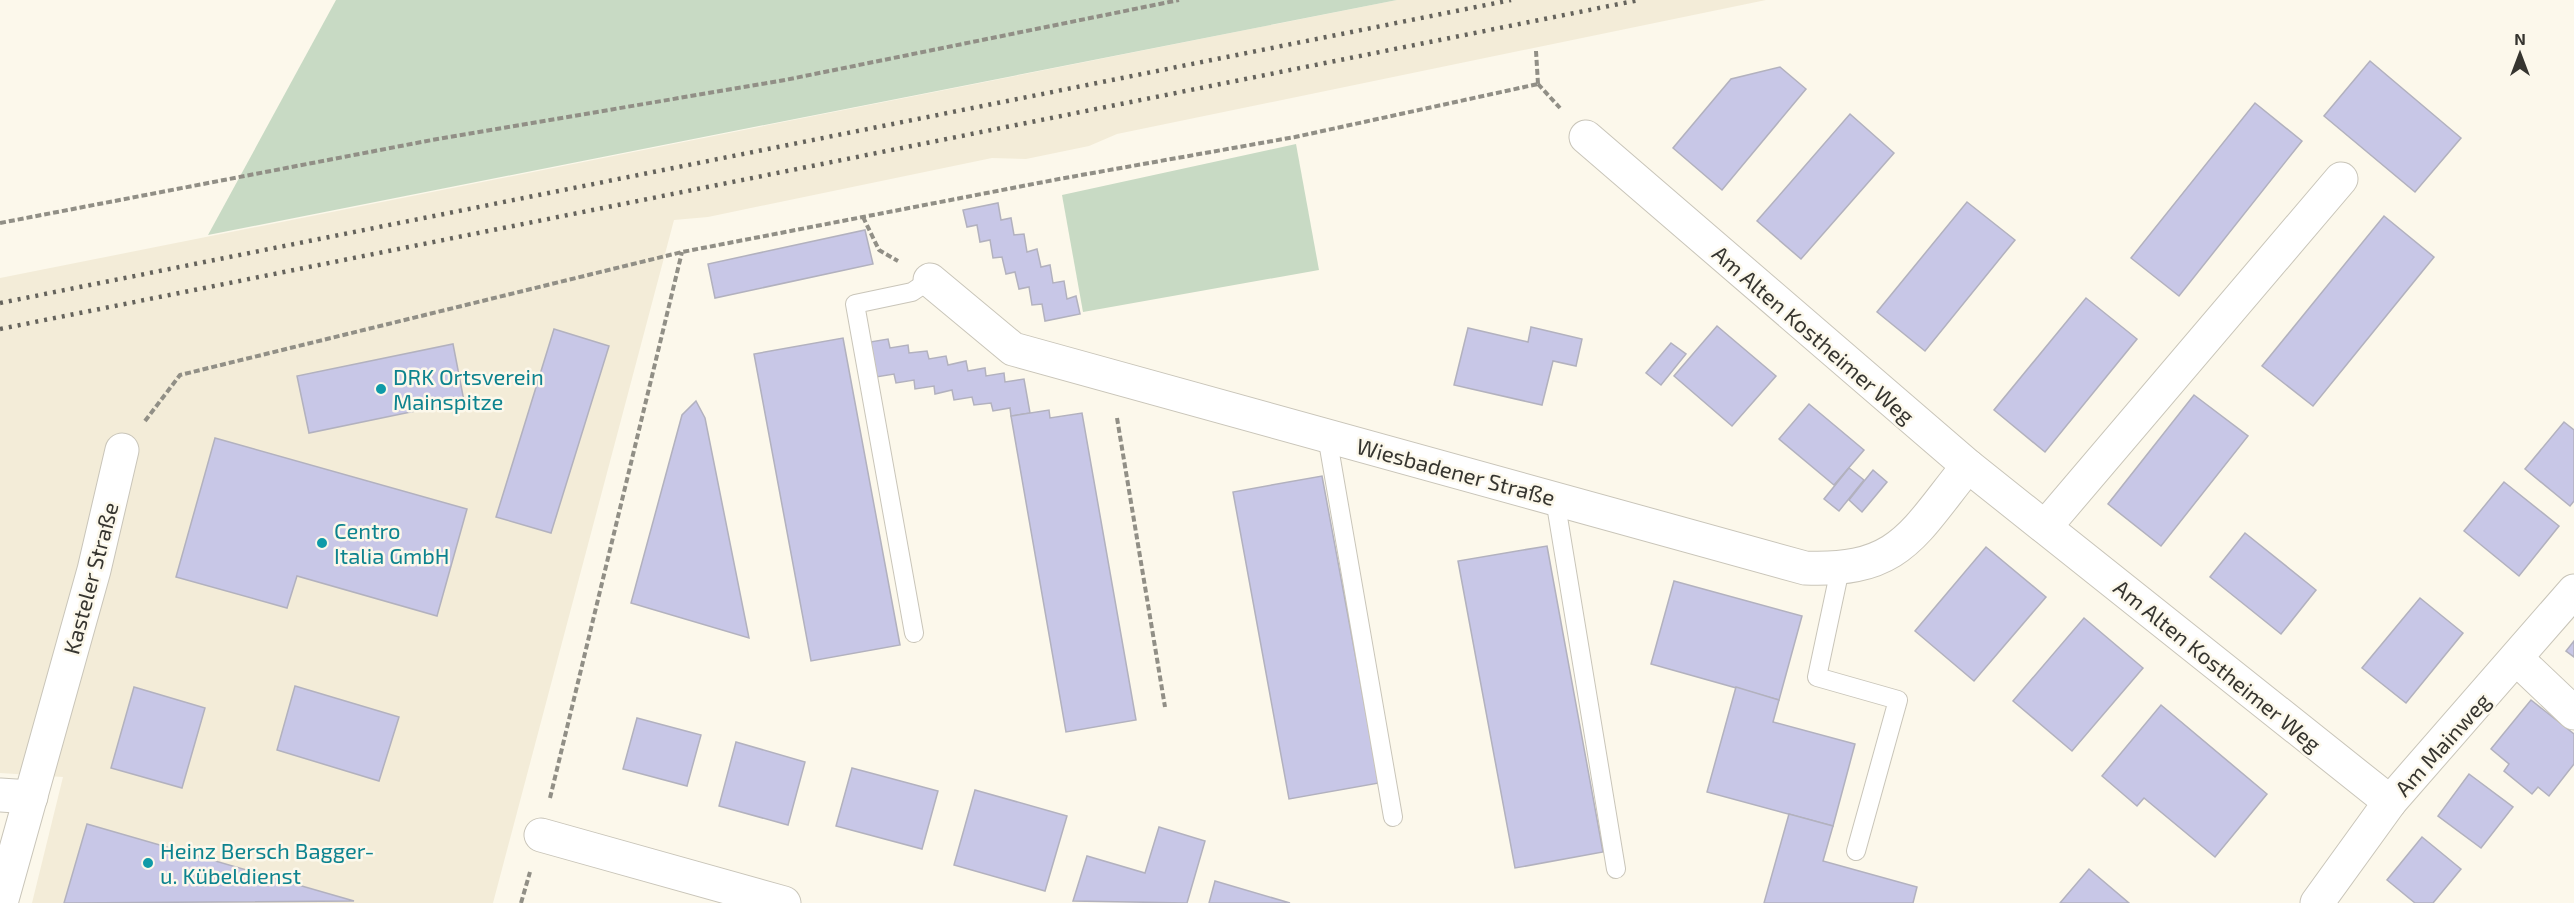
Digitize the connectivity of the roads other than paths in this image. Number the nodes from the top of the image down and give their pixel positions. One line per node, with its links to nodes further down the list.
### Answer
1 (1587, 137): 6 (street, Am Alten Kostheimer Weg)
2 (2341, 179): 8 (street)
3 (930, 280): 4 (street, Wiesbadener Straße); 11 (lane)
4 (1327, 436): 7 (street, Wiesbadener Straße); 16 (lane)
5 (122, 450): 14 (street, Kasteler Straße)
6 (1968, 466): 8 (street, Am Alten Kostheimer Weg); 9 (street, Wiesbadener Straße)
7 (1555, 499): 9 (street, Wiesbadener Straße); 19 (lane)
8 (2045, 527): 15 (street, Am Alten Kostheimer Weg)
9 (1840, 569): 18 (lane)
10 (2574, 591): 12 (street, Am Mainweg)
11 (914, 633)
12 (2517, 659): 13 (street); 15 (street, Am Mainweg)
13 (2574, 713)
14 (16, 796): 20 (street, Kasteler Straße)
15 (2390, 802): 22 (street, Am Mainweg)
16 (1393, 817)
17 (541, 835): 21 (street)
18 (1856, 850)
19 (1616, 869)
20 (1, 903)
21 (784, 903)
22 (2317, 903)

